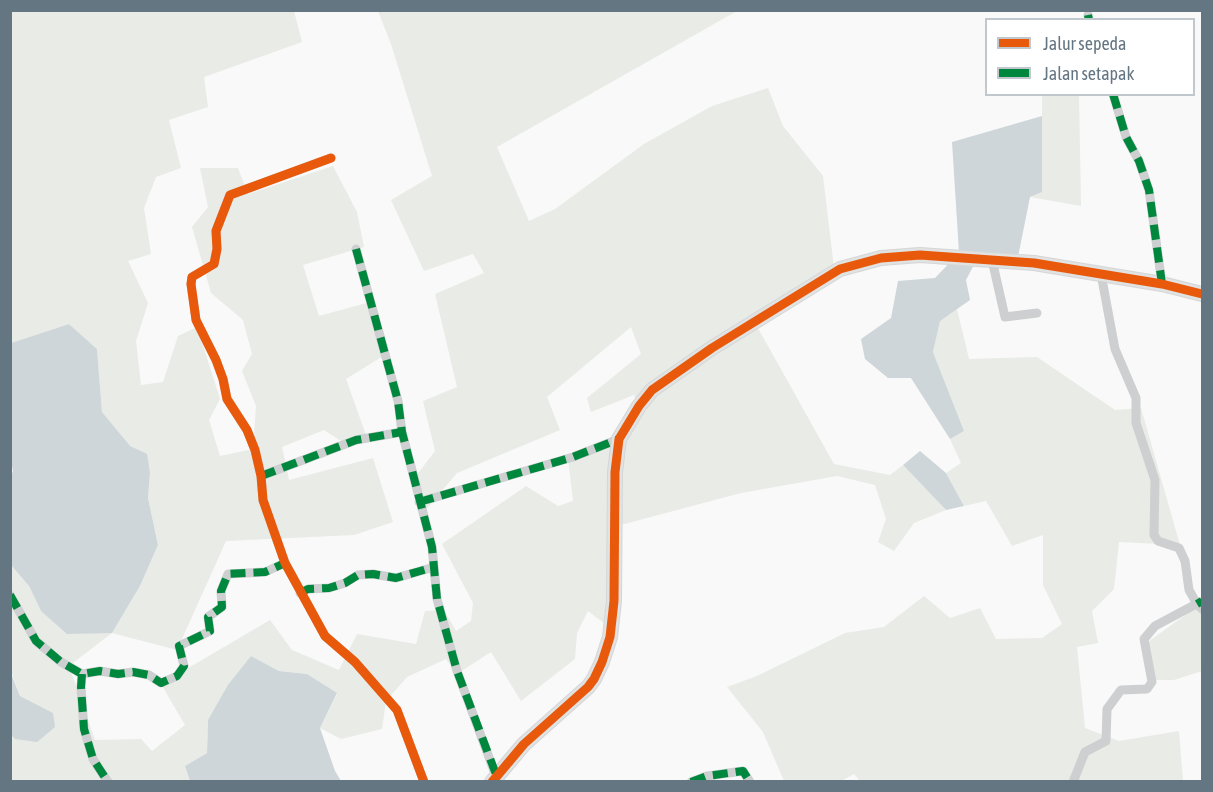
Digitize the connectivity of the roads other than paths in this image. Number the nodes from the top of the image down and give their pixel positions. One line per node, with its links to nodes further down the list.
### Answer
1 (1114, 96): 6 (street)
2 (331, 158): 11 (street)
3 (356, 249): 9 (street)
4 (992, 260): 5 (street); 8 (street); 10 (street)
5 (1101, 274): 6 (street); 17 (street)
6 (1162, 284): 7 (street)
7 (1203, 294)
8 (1037, 312)
9 (402, 432): 11 (street); 12 (street)
10 (619, 439): 12 (street); 19 (street)
11 (261, 477): 13 (street)
12 (419, 502): 14 (street)
13 (285, 563): 15 (street); 18 (street)
14 (434, 567): 15 (street); 19 (street)
15 (300, 593): 21 (street)
16 (10, 595): 18 (street)
17 (1201, 605): 24 (street)
18 (82, 674): 20 (street)
19 (496, 780)
20 (108, 782)
21 (424, 782)
22 (691, 782): 23 (street)
23 (750, 782)
24 (1074, 782)

